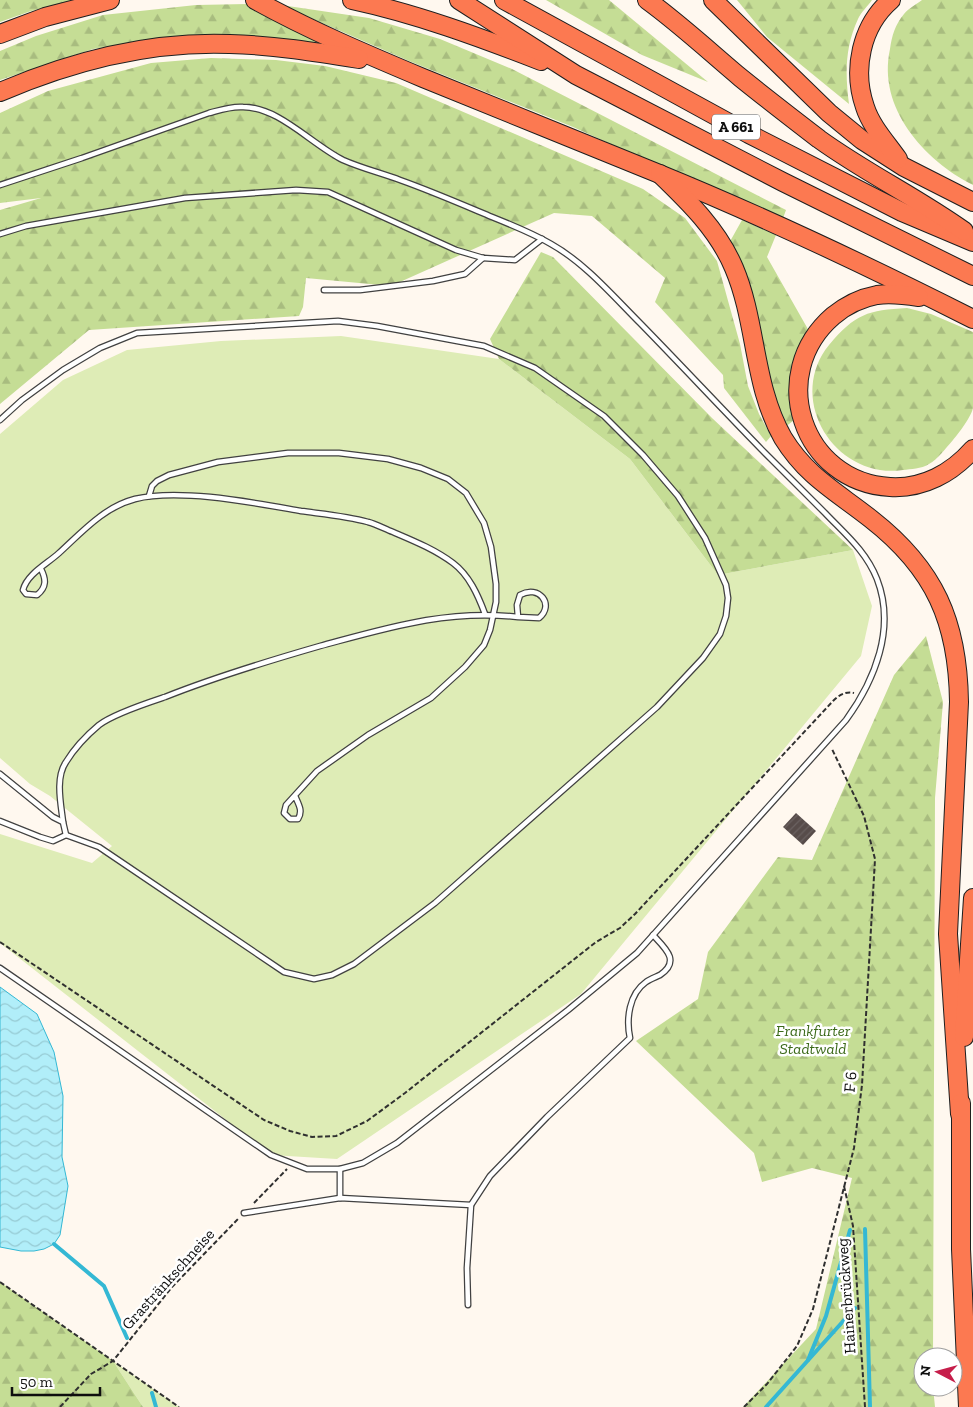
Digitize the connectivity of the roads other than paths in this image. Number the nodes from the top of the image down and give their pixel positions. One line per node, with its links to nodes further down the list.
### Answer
1 (110, 0): 9 (highway)
2 (255, 0): 10 (highway)
3 (459, 0): 11 (highway, A 661)
4 (504, 0): 20 (highway, A 661)
5 (647, 0): 18 (highway)
6 (713, 0): 13 (highway)
7 (891, 0): 13 (highway)
8 (359, 2): 11 (highway)
9 (0, 34)
10 (388, 63): 12 (highway); 14 (highway)
11 (576, 75): 22 (highway, A 661)
12 (0, 92)
13 (904, 167): 16 (highway)
14 (660, 174): 24 (highway); 41 (highway)
15 (0, 185): 19 (lane)
16 (973, 202)
17 (0, 234): 21 (lane)
18 (973, 237)
19 (542, 239): 21 (lane); 39 (lane)
20 (973, 242)
21 (483, 258): 23 (lane)
22 (973, 276)
23 (324, 290)
24 (936, 300): 25 (highway); 27 (highway)
25 (973, 319)
26 (0, 420): 37 (lane)
27 (973, 449)
28 (148, 496): 29 (lane); 30 (lane); 31 (lane)
29 (41, 569): 29 (lane)
30 (485, 614): 31 (lane); 36 (lane)
31 (492, 614): 32 (lane); 34 (lane)
32 (518, 617): 32 (lane)
33 (0, 774): 36 (lane)
34 (296, 796): 34 (lane)
35 (0, 821): 37 (lane)
36 (63, 822): 37 (lane)
37 (66, 835)
38 (973, 898): 41 (highway)
39 (653, 935): 42 (lane); 44 (lane)
40 (0, 968): 42 (lane)
41 (960, 1114): 47 (highway)
42 (340, 1170): 43 (lane)
43 (340, 1198): 44 (lane); 45 (lane)
44 (471, 1205): 46 (lane)
45 (244, 1213)
46 (468, 1305)
47 (968, 1407)

